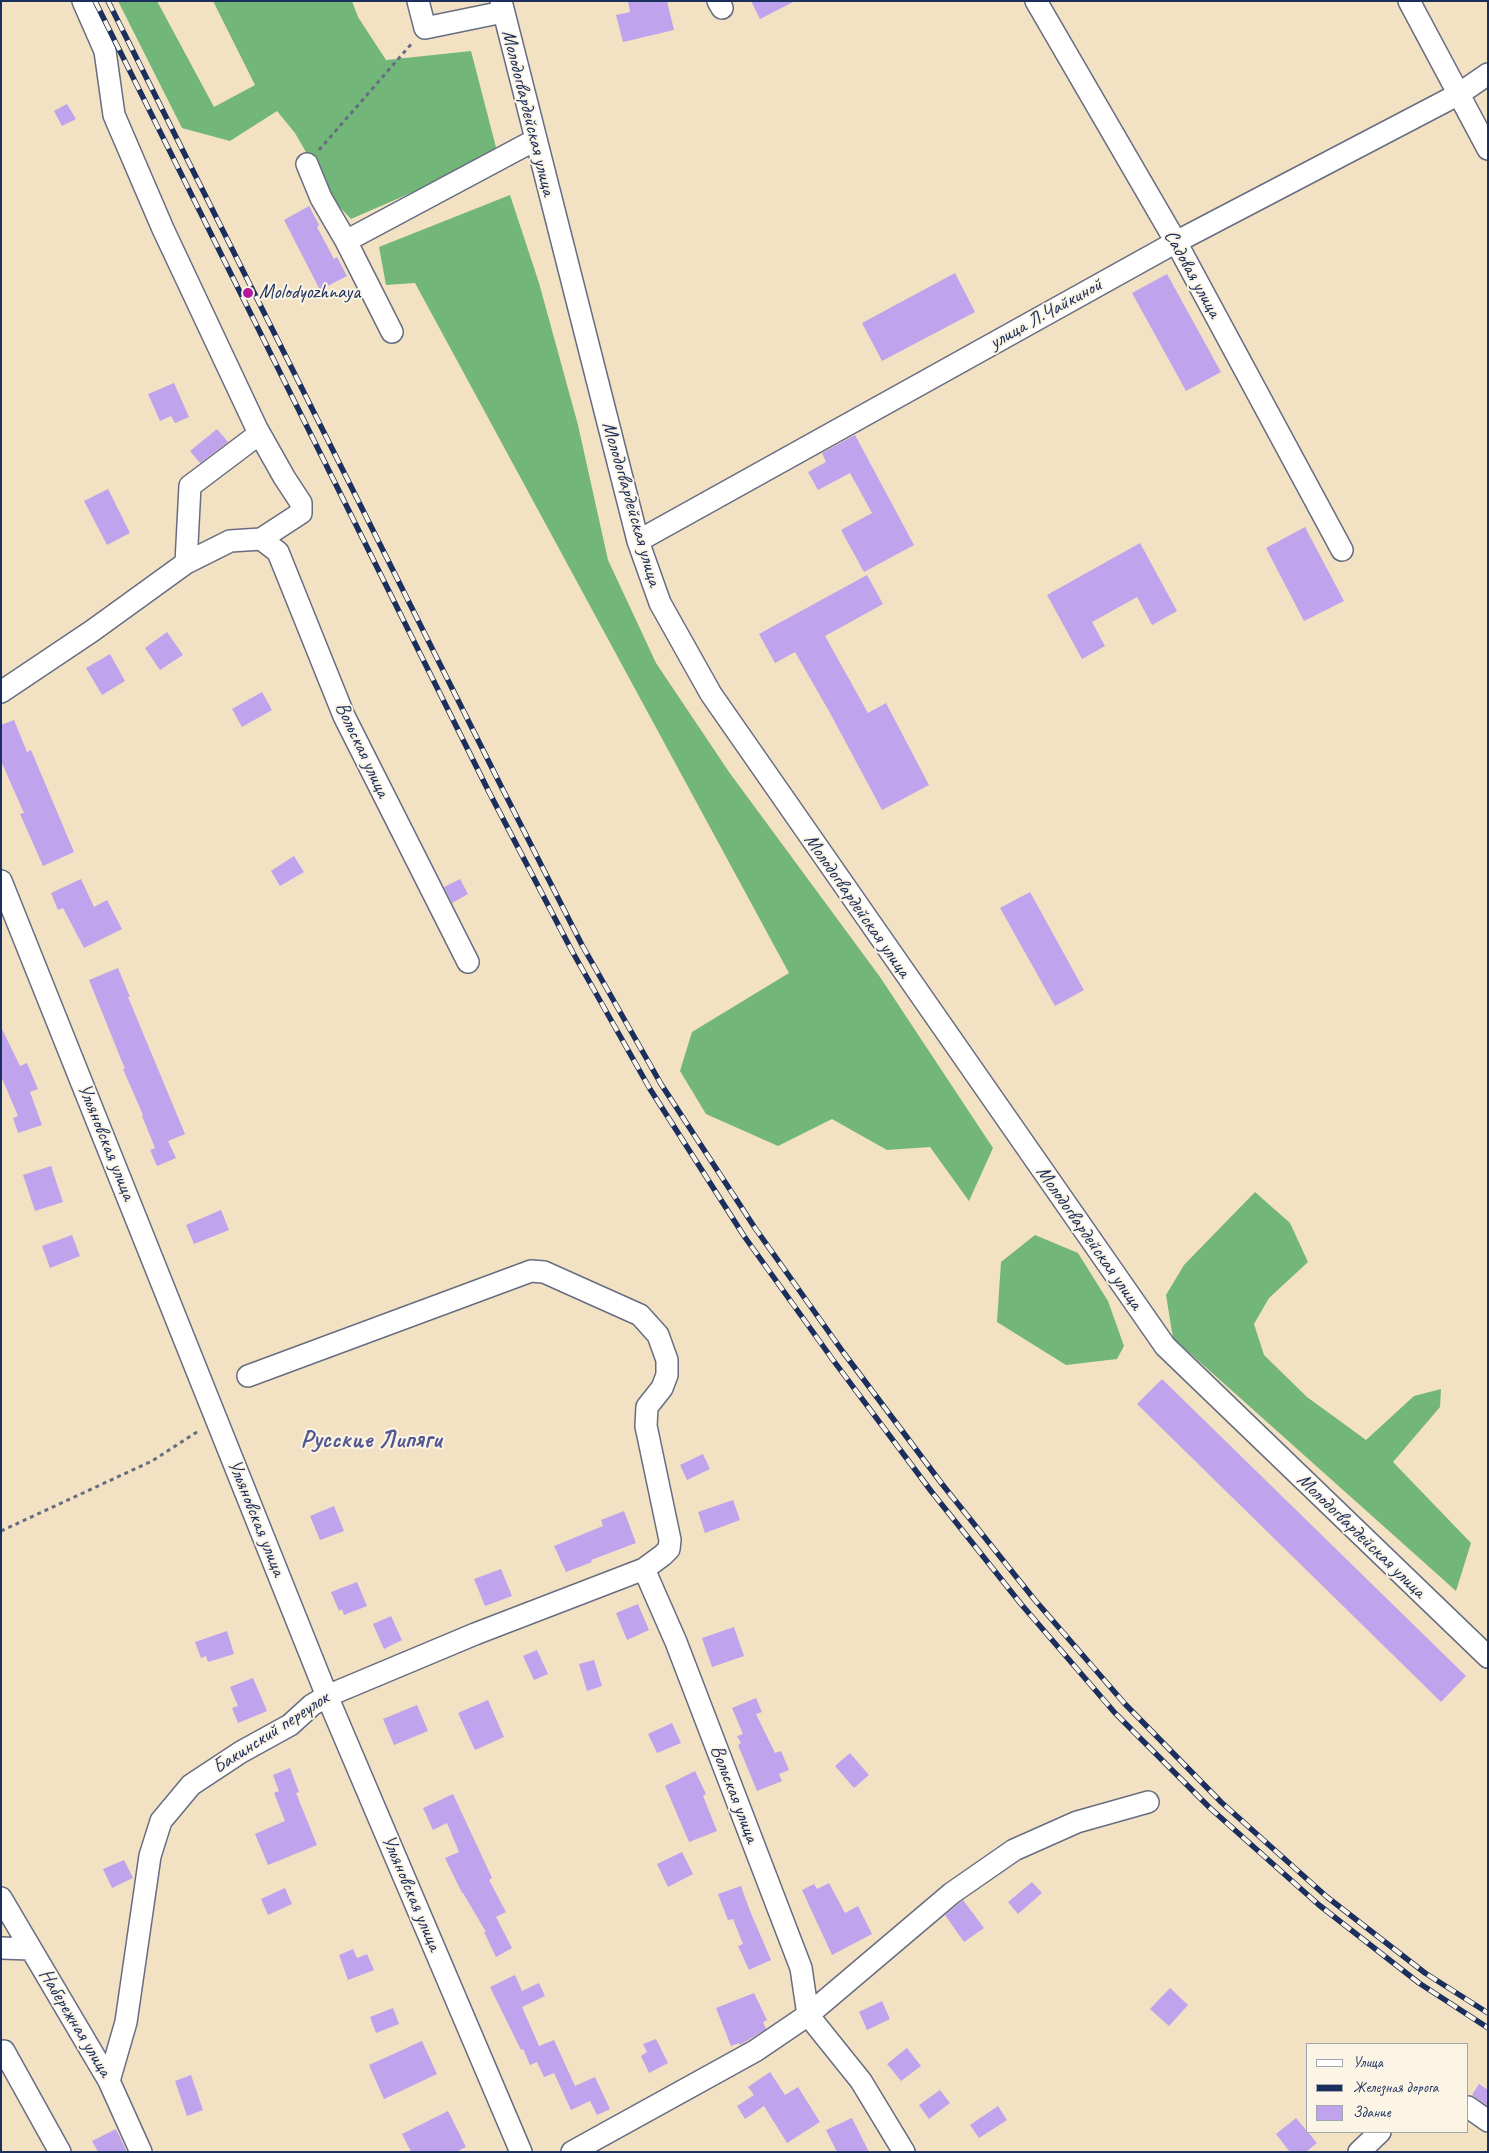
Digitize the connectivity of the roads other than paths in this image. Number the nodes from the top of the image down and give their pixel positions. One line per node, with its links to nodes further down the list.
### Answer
1 (83, 1): 14 (street)
2 (418, 1): 5 (street)
3 (1036, 1): 12 (street, Садовая улица)
4 (1409, 1): 7 (street)
5 (502, 7): 8 (street, Молодогвардейская улица)
6 (1488, 74): 7 (street, улица Л.Чайкиной)
7 (1459, 94): 9 (street); 12 (street, улица Л.Чайкиной)
8 (534, 140): 11 (street); 16 (street, Молодогвардейская улица)
9 (1488, 149)
10 (307, 164): 11 (street)
11 (346, 241): 13 (street)
12 (1176, 242): 16 (street, улица Л.Чайкиной); 17 (street, Садовая улица)
13 (392, 332)
14 (257, 428): 15 (street); 18 (street)
15 (261, 540): 18 (street); 21 (street, Вольская улица)
16 (638, 541): 24 (street, Молодогвардейская улица)
17 (1342, 550)
18 (186, 563): 19 (street)
19 (1, 692)
20 (1, 881): 25 (street, Ульяновская улица)
21 (468, 962)
22 (248, 1376): 23 (street)
23 (644, 1568): 25 (street, Бакинский переулок); 30 (street, Вольская улица)
24 (1488, 1657)
25 (327, 1696): 32 (street, Бакинский переулок); 38 (street, Ульяновская улица)
26 (1148, 1802): 30 (street)
27 (1, 1898): 29 (street, Набережная улица)
28 (1, 1948): 29 (street)
29 (31, 1949): 32 (street, Набережная улица)
30 (808, 2015): 39 (street); 40 (street)
31 (4, 2051): 36 (street)
32 (109, 2081): 37 (street, Набережная улица)
33 (1469, 2108): 34 (street)
34 (1488, 2121)
35 (1379, 2133): 41 (street)
36 (60, 2152)
37 (142, 2152)
38 (521, 2152)
39 (572, 2152)
40 (904, 2152)
41 (1360, 2152)

